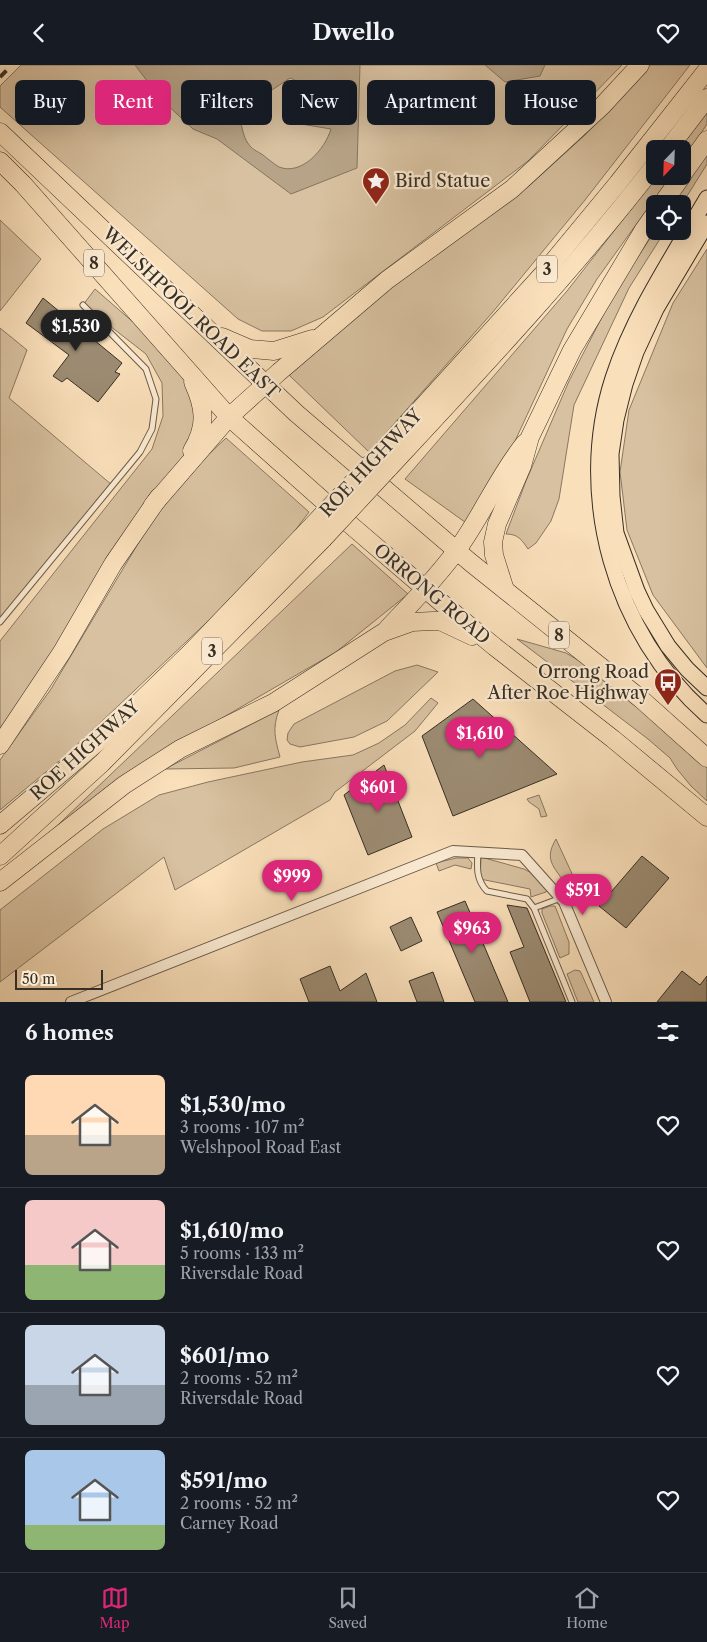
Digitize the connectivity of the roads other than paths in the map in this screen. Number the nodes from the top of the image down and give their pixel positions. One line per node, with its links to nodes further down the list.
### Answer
1 (640, 65): 15 (highway)
2 (707, 70): 20 (highway, ROE HIGHWAY / 3)
3 (707, 98): 5 (highway)
4 (0, 132): 14 (highway, WELSHPOOL ROAD EAST / 8)
5 (675, 140)
6 (707, 140): 8 (highway)
7 (0, 161): 16 (highway, WELSHPOOL ROAD EAST / 8)
8 (691, 163)
9 (646, 176): 20 (highway, ROE HIGHWAY / 3)
10 (707, 197): 31 (main road)
11 (707, 223): 30 (main road)
12 (646, 227): 19 (highway)
13 (83, 305): 27 (lane)
14 (210, 332): 15 (highway); 17 (highway, WELSHPOOL ROAD EAST / 8)
15 (318, 337): 17 (highway)
16 (186, 368): 18 (highway, WELSHPOOL ROAD EAST / 8); 21 (highway)
17 (266, 384): 18 (highway); 24 (highway, WELSHPOOL ROAD EAST / 8)
18 (230, 417): 21 (highway); 22 (highway, WELSHPOOL ROAD EAST / 8)
19 (530, 437): 24 (highway); 26 (highway)
20 (382, 463): 23 (highway, ROE HIGHWAY / 3, bridge)
21 (153, 505): 32 (highway)
22 (346, 521): 25 (highway, ORRONG ROAD / 8)
23 (316, 534): 35 (highway, ROE HIGHWAY / 3); 37 (highway, ROE HIGHWAY / 3)
24 (457, 550): 25 (highway); 26 (highway, 8)
25 (425, 589): 28 (highway); 29 (highway, ORRONG ROAD / 8)
26 (506, 591): 33 (highway, 8)
27 (0, 621)
28 (384, 632): 29 (highway); 38 (highway)
29 (495, 647): 34 (highway, ORRONG ROAD / 8)
30 (707, 688)
31 (707, 715)
32 (0, 745)
33 (707, 758)
34 (707, 817)
35 (0, 825)
36 (478, 853): 39 (street); 40 (lane); 41 (street)
37 (0, 856)
38 (0, 883)
39 (561, 898): 40 (lane); 43 (street)
40 (534, 908): 42 (lane)
41 (70, 1002)
42 (572, 1002)
43 (606, 1002)

